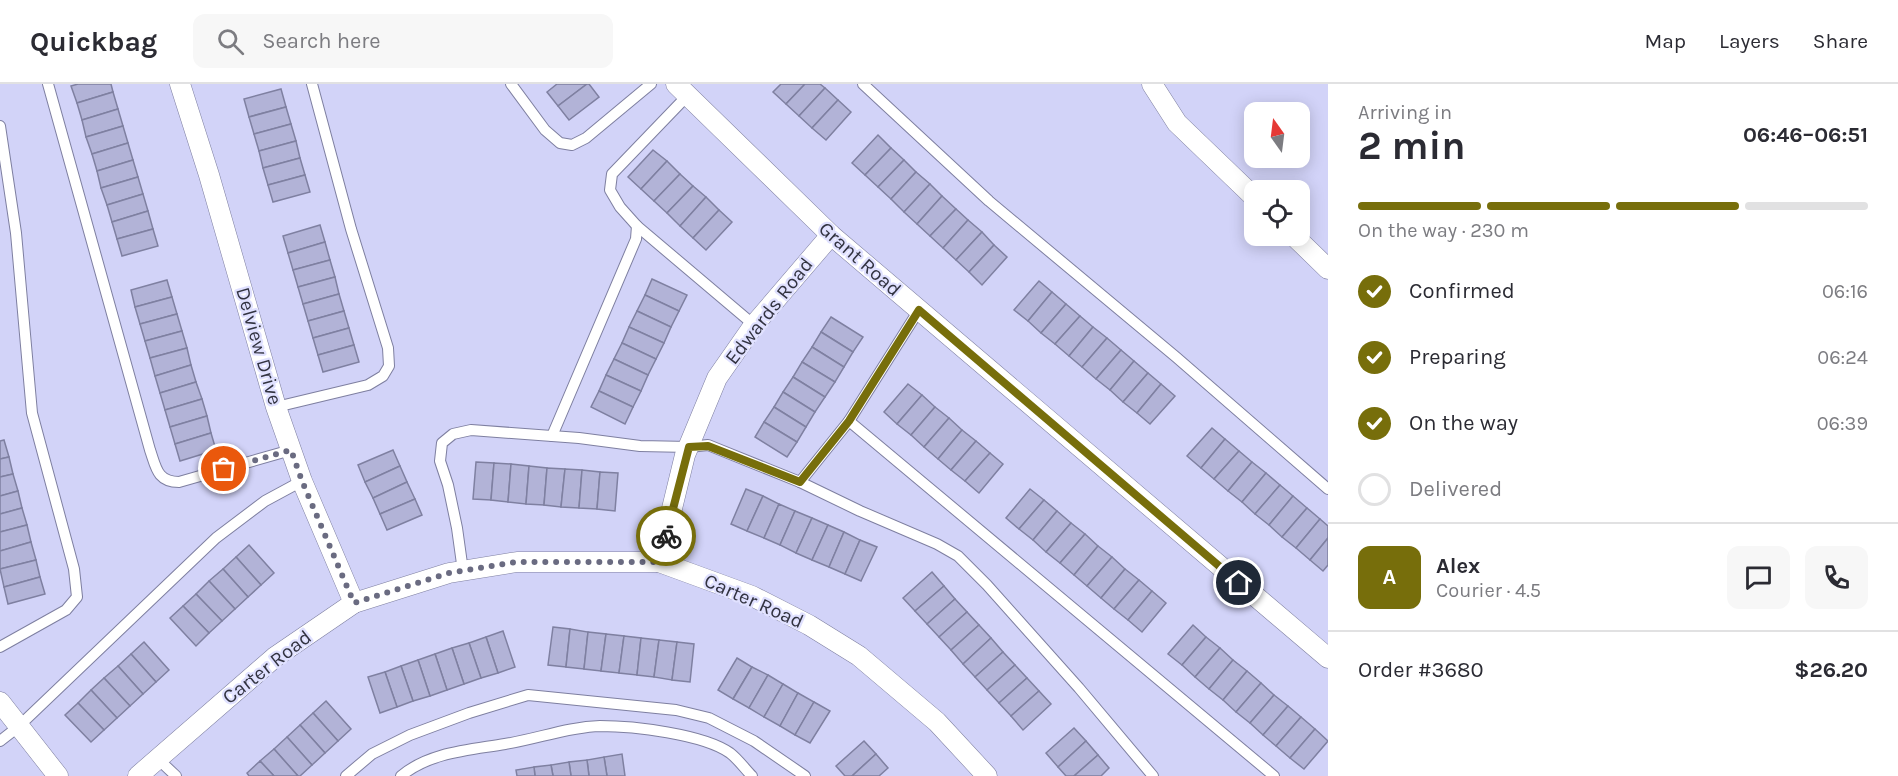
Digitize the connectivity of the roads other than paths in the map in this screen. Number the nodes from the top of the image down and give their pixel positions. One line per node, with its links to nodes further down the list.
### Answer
1 (48, 84): 21 (lane)
2 (180, 84): 17 (street, Delview Drive)
3 (312, 84): 17 (lane)
4 (511, 84): 5 (lane)
5 (651, 84)
6 (863, 84): 24 (lane)
7 (1152, 84): 10 (street)
8 (682, 90): 11 (lane); 12 (street, Grant Road)
9 (0, 126): 28 (lane)
10 (1244, 187)
11 (637, 226): 16 (lane); 19 (lane)
12 (831, 235): 15 (street, Grant Road); 16 (street, Edwards Road)
13 (1304, 246): 14 (street)
14 (1328, 269)
15 (919, 310): 18 (lane); 29 (street, Grant Road)
16 (754, 325): 20 (street, Edwards Road)
17 (276, 407): 21 (street, Delview Drive)
18 (849, 421): 23 (lane); 43 (lane)
19 (552, 436): 20 (lane); 26 (lane)
20 (689, 447): 23 (lane); 25 (street, Edwards Road)
21 (291, 450): 22 (street, Delview Drive)
22 (302, 481): 27 (street, Delview Drive); 31 (lane)
23 (800, 482): 42 (lane)
24 (1328, 489)
25 (660, 562): 26 (street, Carter Road); 41 (street, Carter Road)
26 (462, 571): 27 (street, Carter Road)
27 (354, 603): 33 (street, Carter Road)
28 (0, 647)
29 (1328, 658)
30 (0, 702): 31 (street)
31 (18, 727): 32 (lane); 34 (street)
32 (0, 741)
33 (158, 759): 35 (street, Carter Road); 36 (lane)
34 (58, 776)
35 (138, 776)
36 (176, 776)
37 (346, 776): 40 (lane)
38 (401, 776): 39 (lane)
39 (752, 776)
40 (805, 776)
41 (987, 776)
42 (1153, 776)
43 (1274, 776)

